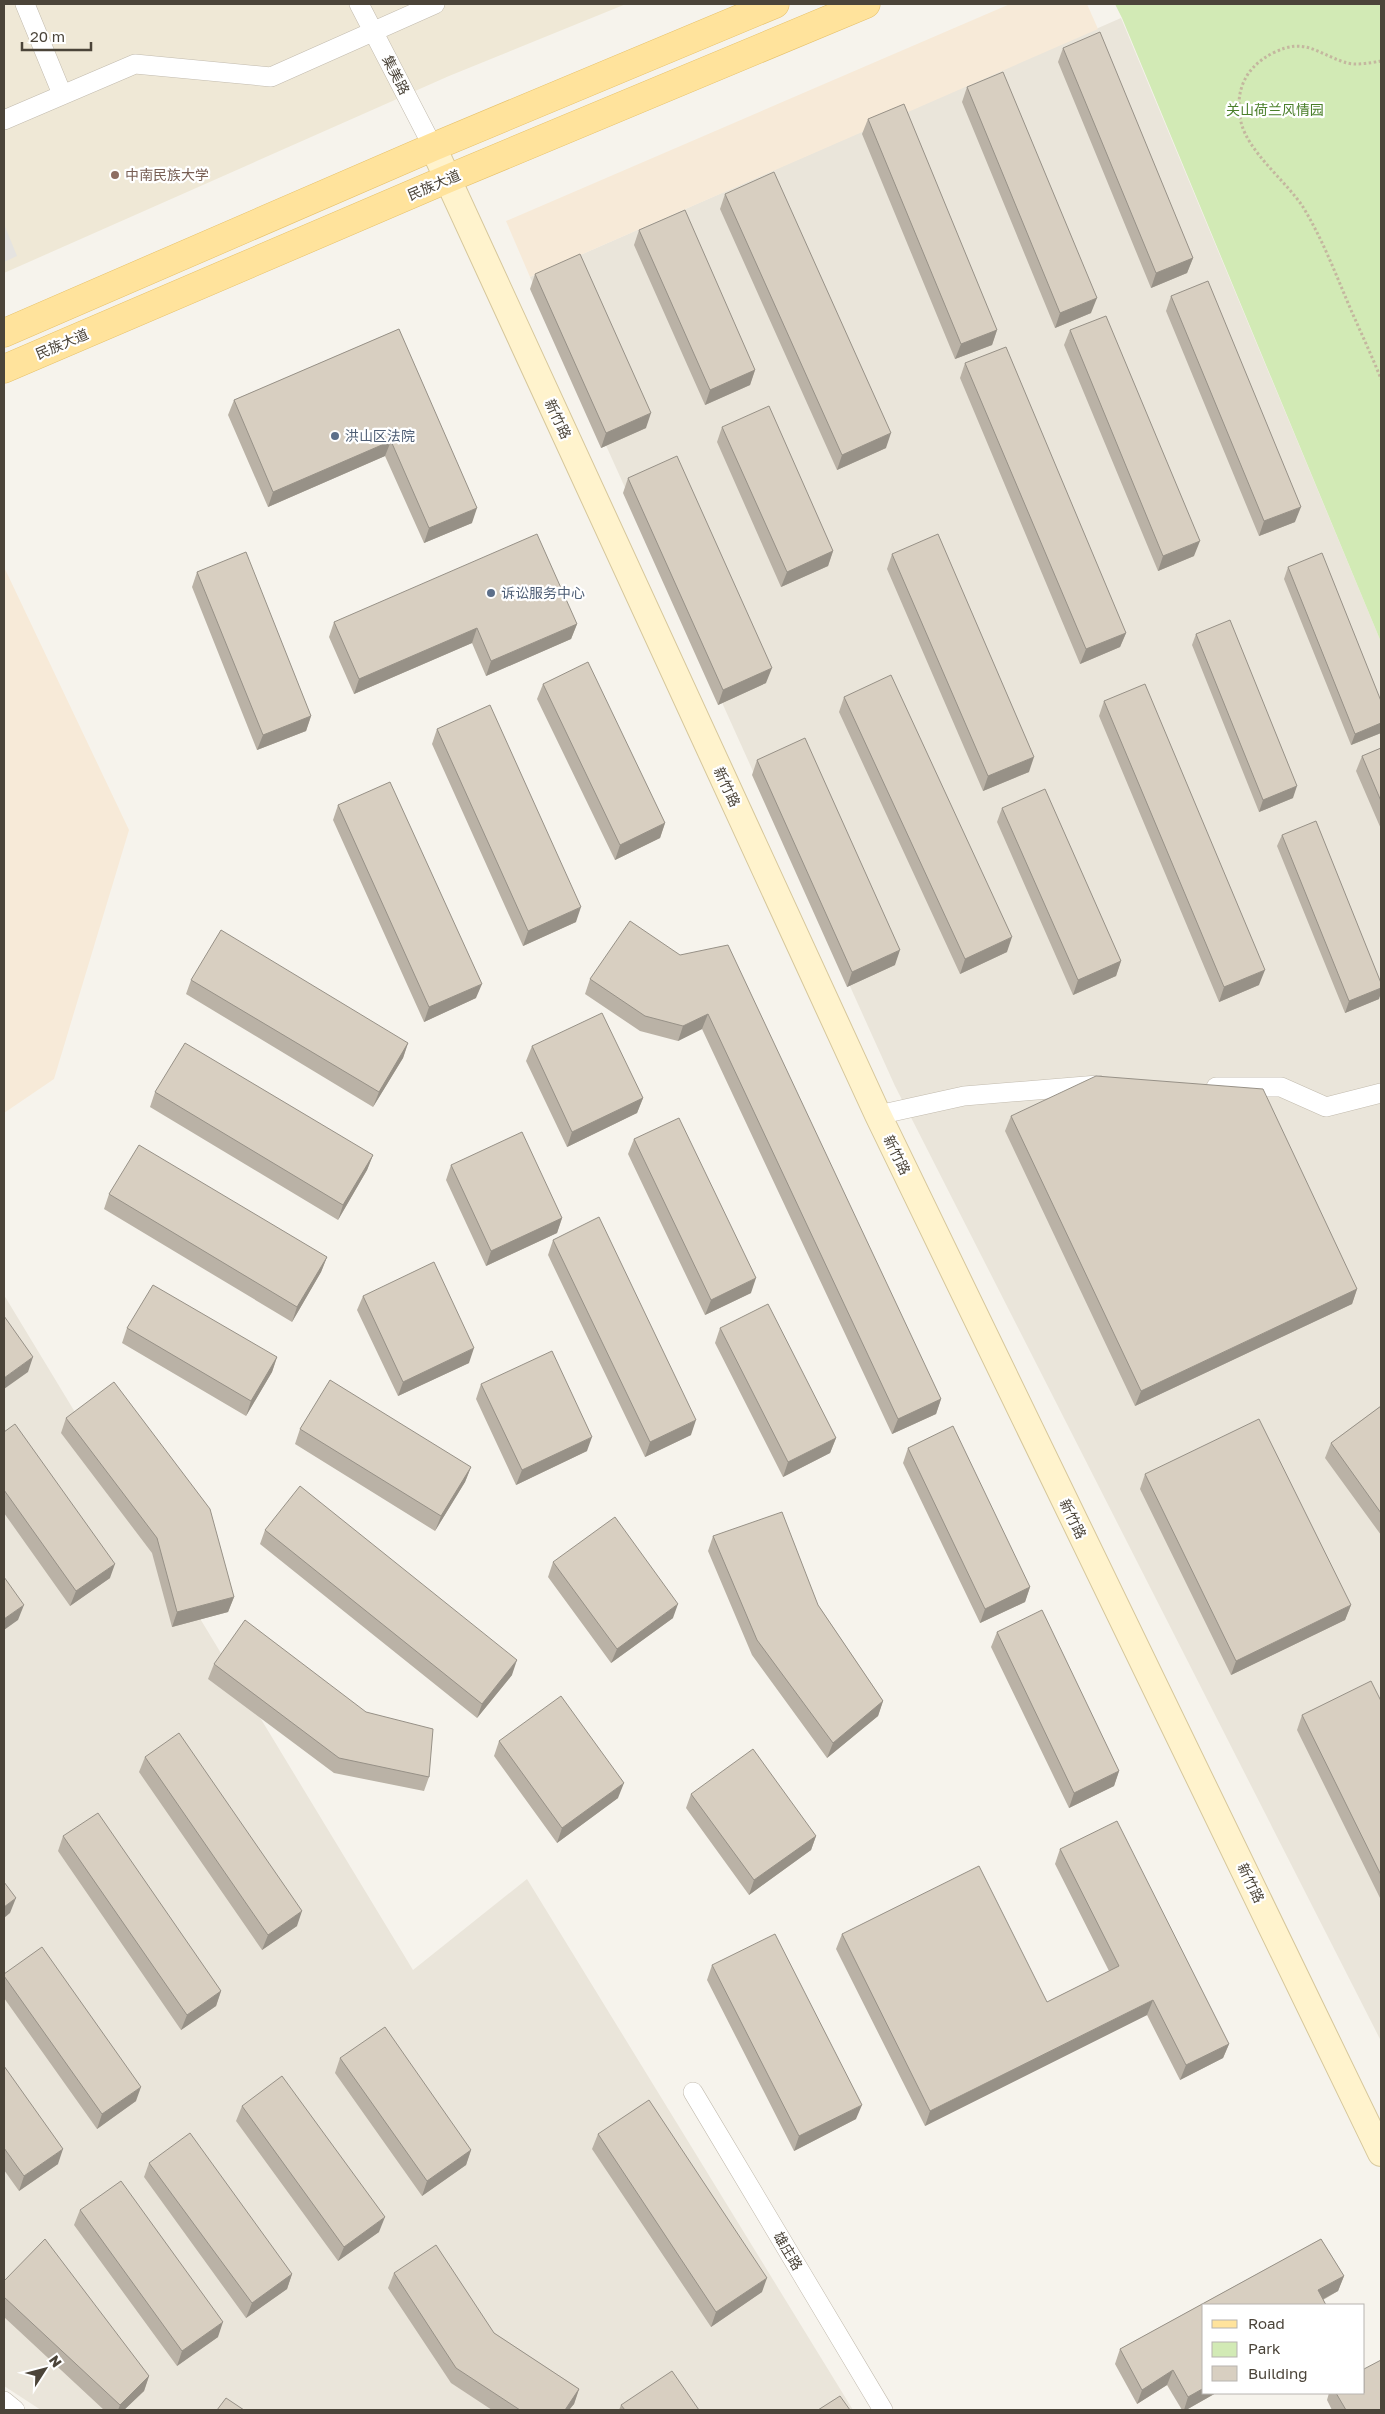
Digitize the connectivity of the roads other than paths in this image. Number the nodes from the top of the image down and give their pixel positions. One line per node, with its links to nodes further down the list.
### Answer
1 (24, 4): 7 (street)
2 (359, 4): 6 (street, 集美路)
3 (436, 4): 6 (street)
4 (775, 4): 9 (main road)
5 (866, 4): 10 (main road, 民族大道)
6 (373, 31): 7 (street); 9 (street, 集美路)
7 (62, 94): 8 (street)
8 (4, 120)
9 (432, 147): 10 (main road, 新竹路); 11 (main road)
10 (448, 179): 12 (main road, 民族大道); 16 (main road, 新竹路)
11 (4, 332)
12 (4, 369)
13 (1114, 1086): 16 (street)
14 (1202, 1087): 15 (street)
15 (1381, 1093)
16 (878, 1115): 18 (main road, 新竹路)
17 (693, 2092): 21 (street, 雄庄路)
18 (1381, 2153)
19 (4, 2401): 20 (street)
20 (14, 2410)
21 (883, 2410)

